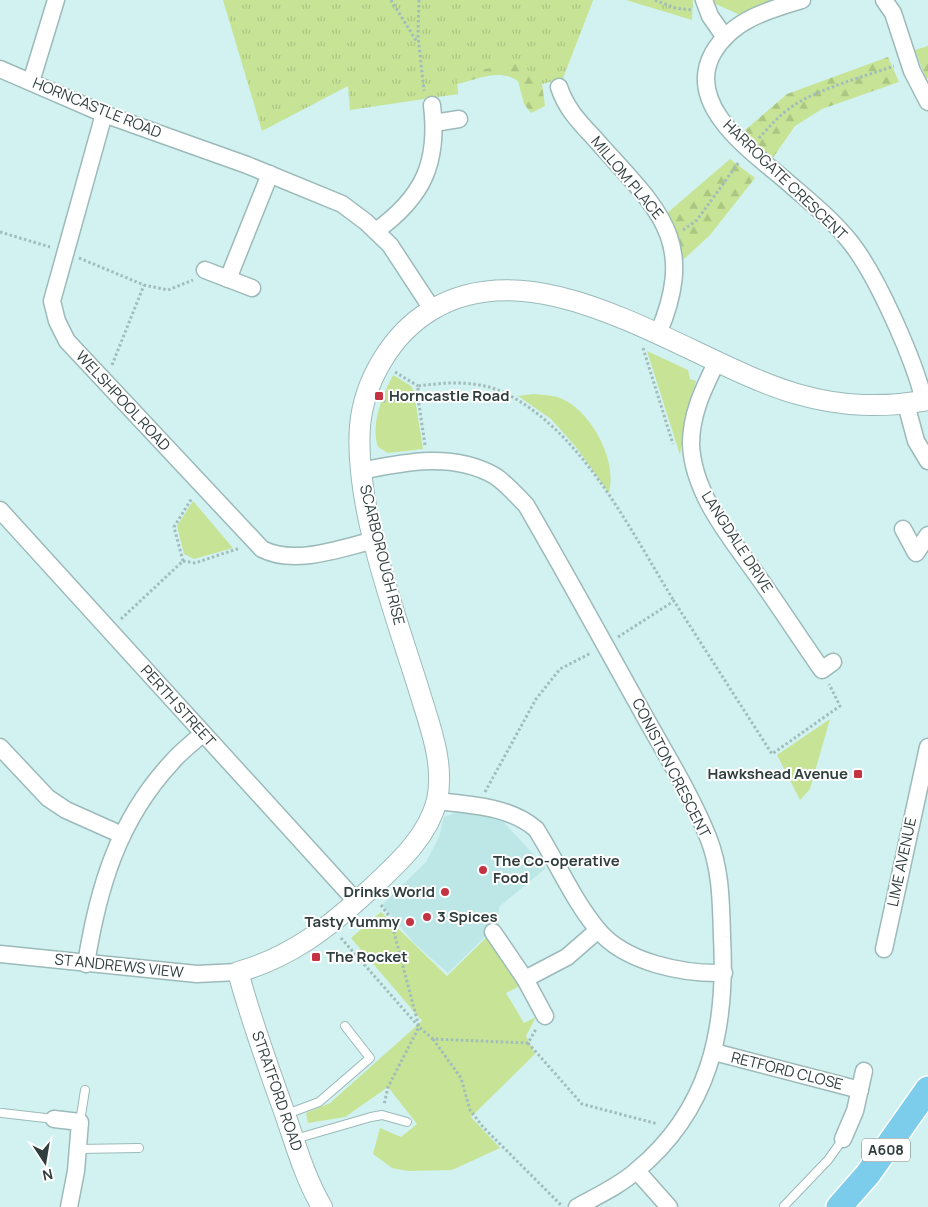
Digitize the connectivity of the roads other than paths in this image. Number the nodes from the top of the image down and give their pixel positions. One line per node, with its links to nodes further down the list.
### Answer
1 (56, 0): 7 (street)
2 (802, 0): 5 (street, HARROGATE CRESCENT)
3 (884, 0): 9 (street)
4 (706, 5): 5 (street)
5 (724, 36): 22 (street, HARROGATE CRESCENT)
6 (0, 70): 7 (street, HORNCASTLE ROAD)
7 (31, 82): 11 (street, HORNCASTLE ROAD)
8 (559, 87): 20 (street, MILLOM PLACE)
9 (928, 102)
10 (432, 105): 13 (street)
11 (104, 114): 14 (street, HORNCASTLE ROAD); 28 (street, WELSHPOOL ROAD)
12 (459, 119): 13 (street)
13 (434, 123): 15 (street)
14 (270, 174): 15 (street, HORNCASTLE ROAD); 17 (street)
15 (376, 231): 19 (street, HORNCASTLE ROAD)
16 (205, 270): 17 (street)
17 (228, 279): 18 (street)
18 (252, 288)
19 (432, 309): 20 (street, SCARBOROUGH RISE); 24 (street, SCARBOROUGH RISE)
20 (658, 334): 21 (street, SCARBOROUGH RISE)
21 (717, 361): 22 (street, SCARBOROUGH RISE); 29 (street, LANGDALE DRIVE)
22 (919, 402): 23 (street)
23 (928, 461)
24 (361, 471): 28 (street, SCARBOROUGH RISE); 42 (street, CONISTON CRESCENT)
25 (0, 510): 30 (street, PERTH STREET)
26 (903, 529): 27 (street)
27 (928, 535)
28 (375, 540): 33 (street, SCARBOROUGH RISE)
29 (827, 666)
30 (203, 733): 34 (street); 35 (street, PERTH STREET)
31 (0, 747): 34 (street)
32 (928, 747): 38 (street, LIME AVENUE)
33 (437, 801): 35 (street, SCARBOROUGH RISE); 36 (street)
34 (122, 835): 40 (street)
35 (363, 896): 41 (street, SCARBOROUGH RISE)
36 (598, 930): 42 (street); 43 (street)
37 (493, 932): 43 (street)
38 (884, 948)
39 (0, 954): 40 (street, ST ANDREWS VIEW)
40 (86, 964): 41 (street, ST ANDREWS VIEW)
41 (238, 972): 52 (street, STRATFORD ROAD)
42 (724, 974): 46 (street, CONISTON CRESCENT)
43 (525, 979): 44 (street)
44 (545, 1016)
45 (345, 1026): 52 (lane)
46 (714, 1052): 50 (street, RETFORD CLOSE); 60 (street, CONISTON CRESCENT)
47 (864, 1070): 50 (street, RETFORD CLOSE)
48 (928, 1089): 66 (main road, A608)
49 (85, 1090): 54 (lane)
50 (860, 1090): 56 (street, RETFORD CLOSE)
51 (2, 1113): 53 (lane)
52 (285, 1115): 57 (street, STRATFORD ROAD)
53 (54, 1119): 54 (street)
54 (80, 1122): 59 (street)
55 (408, 1122): 57 (lane)
56 (842, 1139): 61 (lane)
57 (293, 1140): 63 (street, STRATFORD ROAD)
58 (139, 1148): 59 (lane)
59 (78, 1149): 62 (street)
60 (637, 1171): 64 (street, CONISTON CRESCENT); 65 (street)
61 (784, 1206)
62 (69, 1207)
63 (321, 1207)
64 (577, 1207)
65 (669, 1207)
66 (839, 1207)

